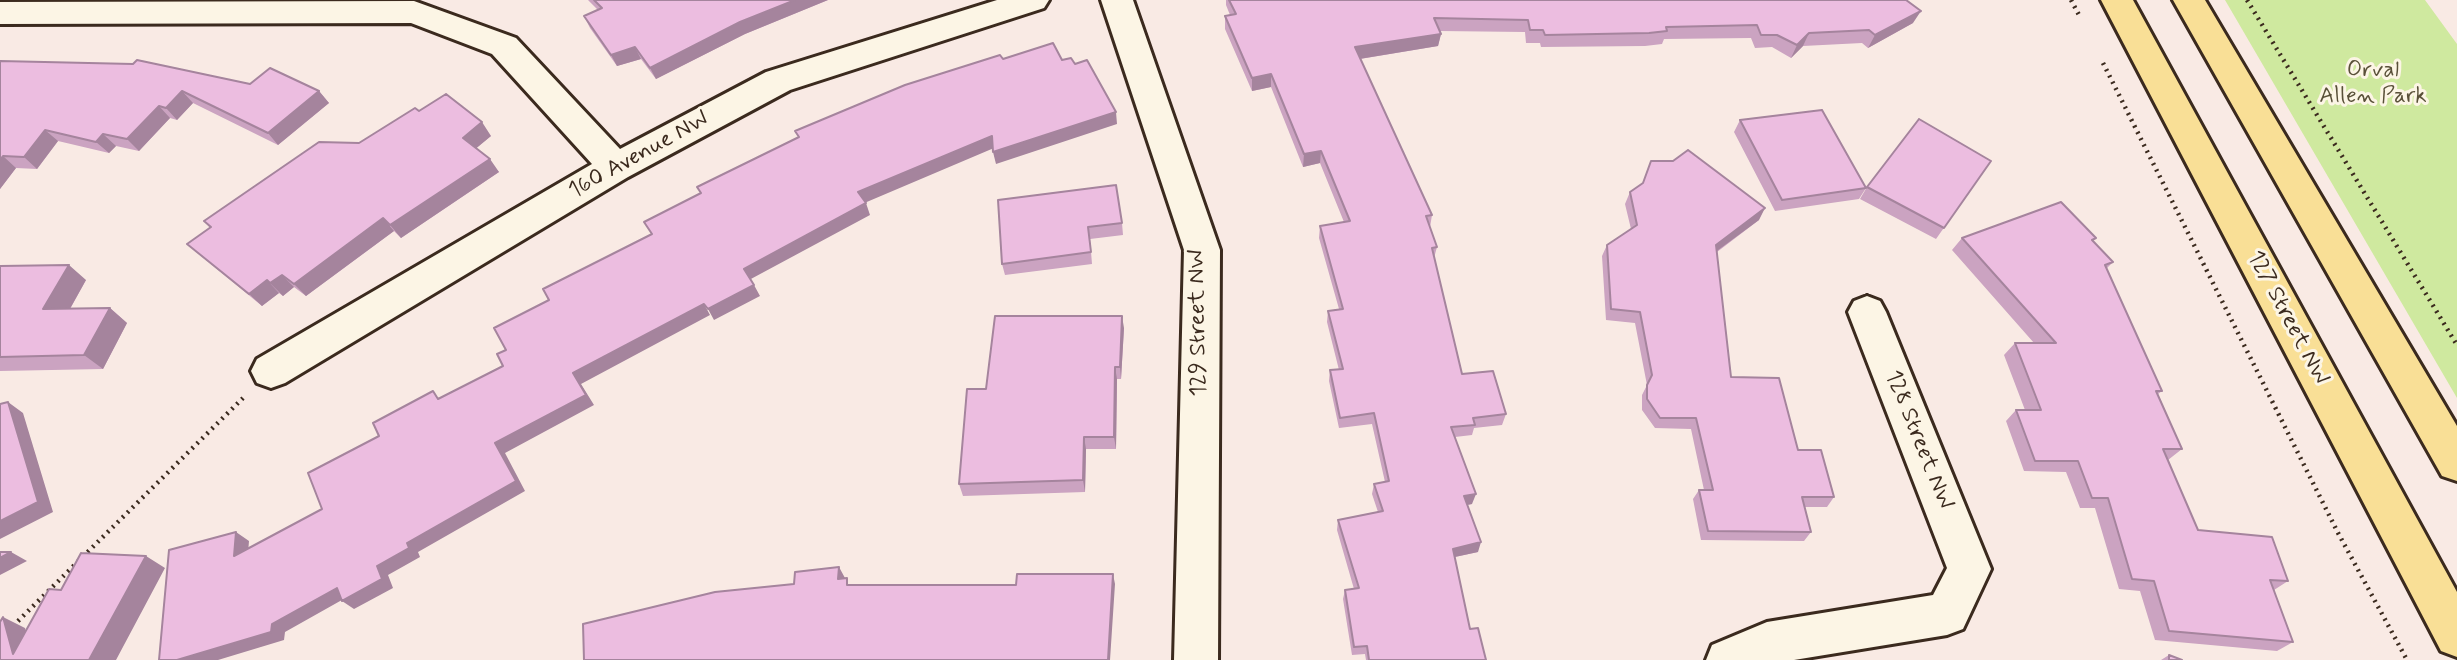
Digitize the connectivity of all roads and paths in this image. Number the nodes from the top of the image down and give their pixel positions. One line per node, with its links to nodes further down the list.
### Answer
1 (1033, 0): 10 (street, 160 Avenue NW)
2 (1117, 0): 17 (street, 129 Street NW)
3 (2071, 0): 8 (path)
4 (2117, 0): 16 (main road, 127 Street NW)
5 (2189, 0): 14 (main road)
6 (2247, 0): 12 (path)
7 (0, 13): 10 (street)
8 (2084, 25)
9 (2096, 50): 19 (path)
10 (616, 167): 13 (street, 160 Avenue NW)
11 (1867, 312): 18 (street, 128 Street NW)
12 (2457, 345)
13 (271, 371): 15 (path)
14 (2457, 463)
15 (10, 629)
16 (2457, 636)
17 (1196, 660)
18 (1728, 660)
19 (2407, 660)

